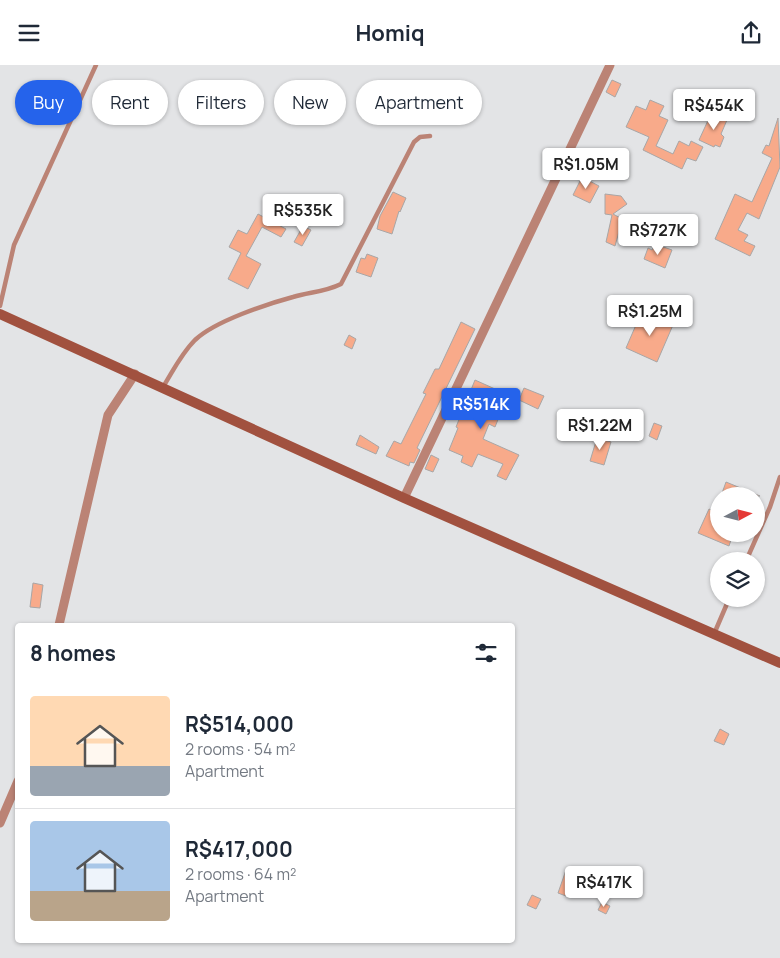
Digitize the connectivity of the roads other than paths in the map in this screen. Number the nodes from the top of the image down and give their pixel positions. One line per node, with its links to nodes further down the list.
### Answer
1 (96, 65): 4 (lane)
2 (610, 65): 9 (street)
3 (430, 136): 7 (lane)
4 (0, 306)
5 (0, 314): 6 (main road)
6 (134, 374): 7 (main road); 12 (street)
7 (163, 387): 9 (main road)
8 (780, 477): 10 (lane)
9 (404, 498): 13 (main road)
10 (750, 552)
11 (726, 607): 13 (lane)
12 (59, 623)
13 (714, 634): 14 (main road)
14 (780, 663)
15 (15, 788): 16 (street)
16 (0, 823)

